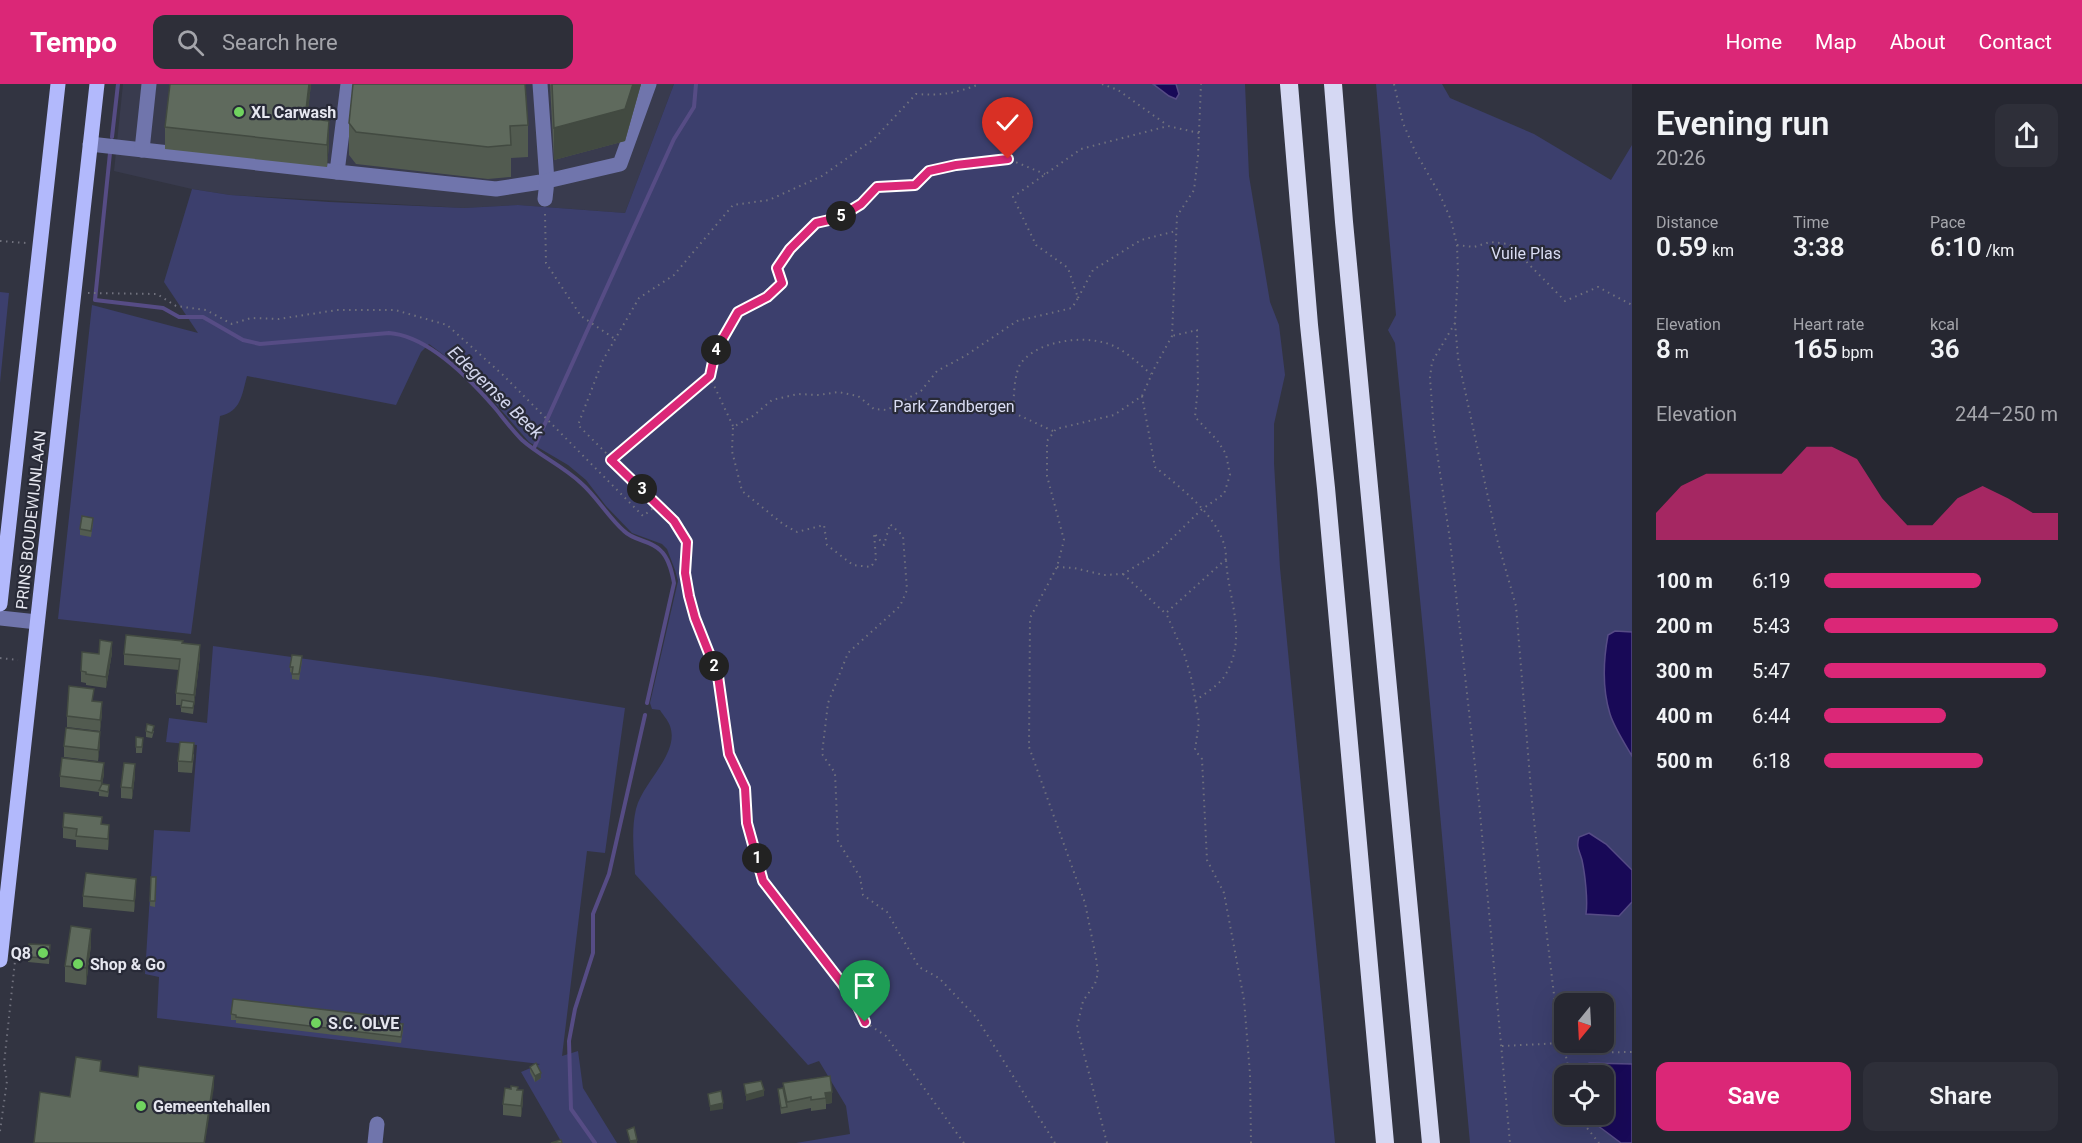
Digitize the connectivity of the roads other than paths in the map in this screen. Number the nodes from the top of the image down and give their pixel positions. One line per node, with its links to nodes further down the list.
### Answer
1 (58, 84): 14 (main road, PRINS BOUDEWIJNLAAN)
2 (97, 84): 9 (main road, PRINS BOUDEWIJNLAAN)
3 (149, 84): 10 (street)
4 (348, 84): 11 (street)
5 (540, 84): 12 (street)
6 (649, 84): 12 (street)
7 (1289, 84): 20 (highway)
8 (1333, 84): 21 (highway)
9 (90, 144): 10 (street); 16 (main road, PRINS BOUDEWIJNLAAN)
10 (142, 150): 11 (street)
11 (337, 172): 12 (street)
12 (547, 181): 13 (street)
13 (545, 199)
14 (0, 604)
15 (0, 618): 16 (street)
16 (38, 622): 17 (main road, PRINS BOUDEWIJNLAAN)
17 (8, 959)
18 (377, 1124): 19 (street)
19 (375, 1143)
20 (1385, 1143)
21 (1431, 1143)

